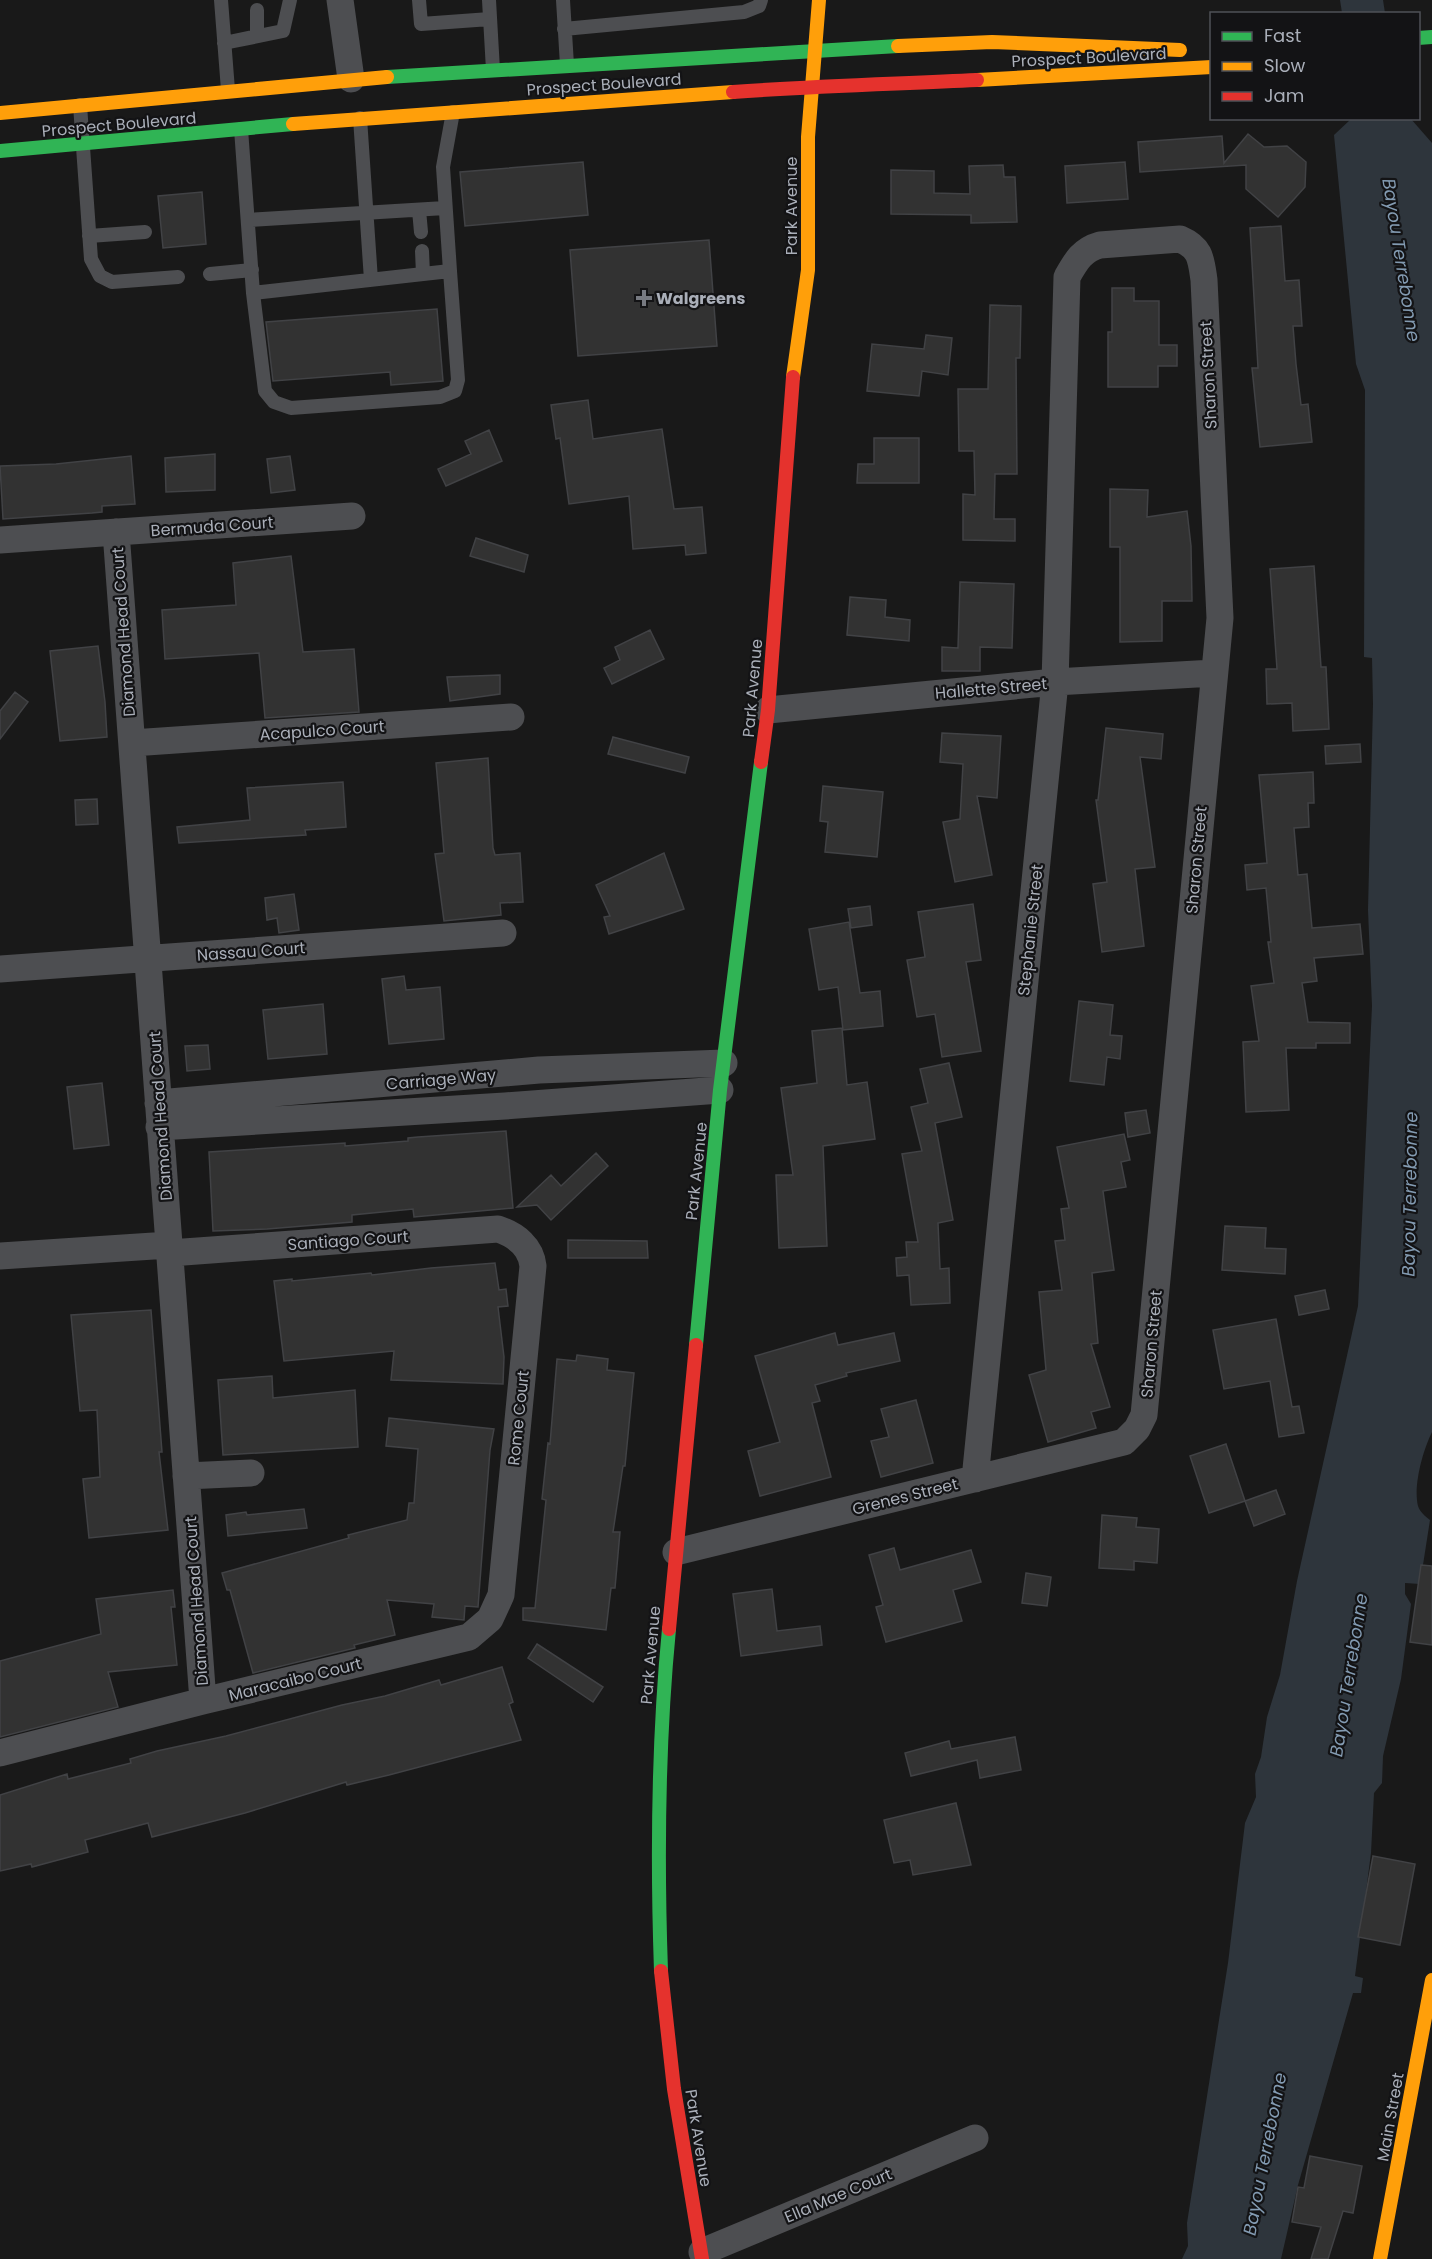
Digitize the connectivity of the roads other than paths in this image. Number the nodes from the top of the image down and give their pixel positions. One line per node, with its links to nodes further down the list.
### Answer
1 (221, 0): 13 (lane)
2 (290, 0): 12 (lane)
3 (340, 0): 19 (street)
4 (418, 0): 10 (lane)
5 (489, 0): 10 (lane)
6 (562, 0): 11 (lane)
7 (762, 0): 11 (lane)
8 (819, 0): 14 (main road, Park Avenue)
9 (257, 10): 12 (lane)
10 (490, 19): 18 (lane)
11 (564, 29): 16 (lane)
12 (257, 36): 13 (lane)
13 (224, 43): 21 (lane)
14 (815, 50): 15 (main road, Prospect Boulevard); 16 (main road, Prospect Boulevard); 20 (main road, Park Avenue)
15 (1188, 51)
16 (567, 66): 18 (main road, Prospect Boulevard)
17 (1210, 67): 20 (main road, Prospect Boulevard)
18 (493, 70): 19 (main road, Prospect Boulevard)
19 (351, 79): 21 (main road, Prospect Boulevard)
20 (812, 86): 23 (main road, Prospect Boulevard); 50 (main road, Park Avenue)
21 (228, 90): 22 (main road, Prospect Boulevard)
22 (80, 105): 24 (main road, Prospect Boulevard); 27 (lane)
23 (453, 111): 25 (main road, Prospect Boulevard); 29 (lane)
24 (0, 112)
25 (360, 118): 26 (main road, Prospect Boulevard); 31 (lane)
26 (241, 129): 27 (main road, Prospect Boulevard); 32 (lane)
27 (82, 144): 28 (main road, Prospect Boulevard); 35 (lane)
28 (0, 152)
29 (445, 208): 30 (lane); 38 (lane)
30 (419, 210): 31 (lane); 34 (lane)
31 (367, 212): 32 (lane); 42 (lane)
32 (248, 219): 37 (lane)
33 (145, 232): 35 (lane)
34 (421, 232)
35 (89, 236): 41 (lane)
36 (422, 251): 40 (lane)
37 (252, 270): 39 (lane); 43 (lane)
38 (450, 271): 40 (lane); 43 (lane)
39 (210, 274)
40 (423, 274): 42 (lane)
41 (178, 277)
42 (371, 280): 43 (lane)
43 (253, 293)
44 (1064, 380): 48 (street, Sharon Street); 49 (street, Stephanie Street)
45 (352, 516): 46 (street, Bermuda Court)
46 (116, 532): 47 (street, Bermuda Court); 52 (street, Diamond Head Court)
47 (0, 540)
48 (1214, 673): 49 (street, Hallette Street); 63 (street, Sharon Street)
49 (1055, 682): 50 (street, Hallette Street); 66 (street, Stephanie Street)
50 (768, 710): 56 (main road, Park Avenue)
51 (511, 717): 52 (street, Acapulco Court)
52 (132, 743): 54 (street, Diamond Head Court)
53 (503, 933): 54 (street, Nassau Court)
54 (148, 958): 55 (street, Nassau Court); 59 (street, Diamond Head Court)
55 (0, 969)
56 (724, 1063): 57 (main road, Park Avenue); 58 (street, Carriage Way)
57 (720, 1090): 58 (street, Carriage Way); 67 (main road, Park Avenue)
58 (431, 1095): 59 (street, Carriage Way)
59 (159, 1115): 61 (street, Diamond Head Court)
60 (522, 1244): 61 (street, Santiago Court); 68 (street, Rome Court)
61 (169, 1249): 62 (street, Santiago Court); 65 (street, Diamond Head Court)
62 (0, 1256)
63 (1132, 1435): 66 (street, Grenes Street)
64 (251, 1473): 65 (street)
65 (186, 1476): 69 (street, Diamond Head Court)
66 (975, 1479): 67 (street, Grenes Street)
67 (676, 1552): 73 (main road, Park Avenue)
68 (501, 1595): 69 (street, Maracaibo Court)
69 (203, 1701): 70 (street, Maracaibo Court)
70 (0, 1753)
71 (1432, 1980): 74 (main road, Main Street)
72 (975, 2138): 73 (street, Ella Mae Court)
73 (702, 2256)
74 (1380, 2259)

